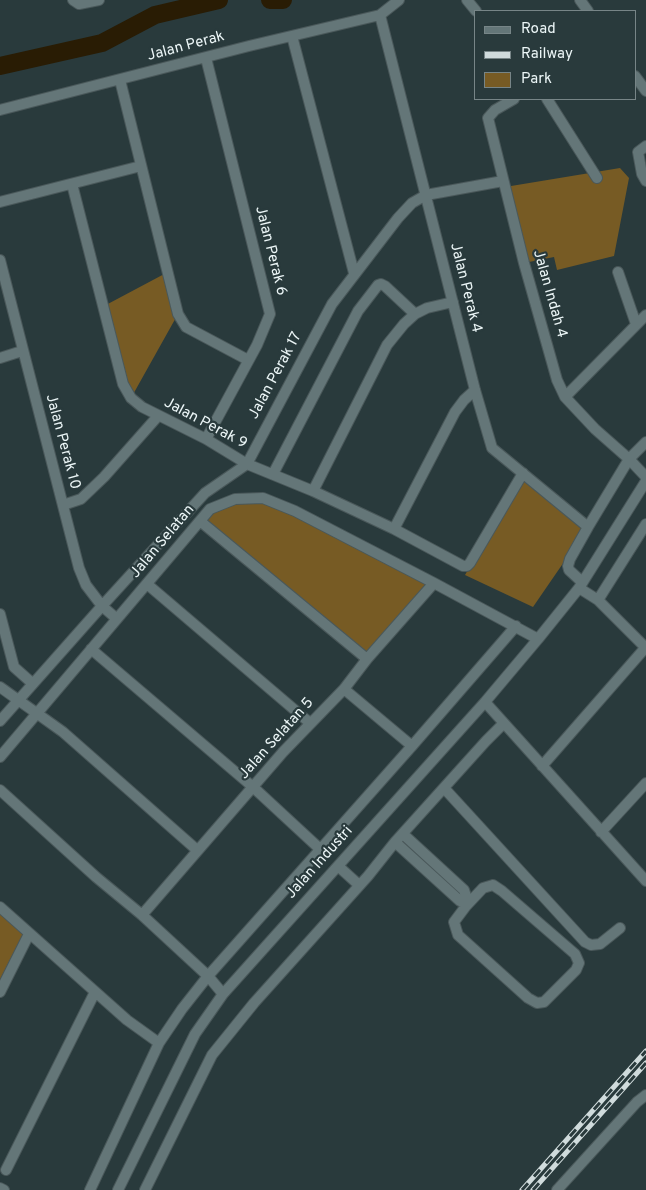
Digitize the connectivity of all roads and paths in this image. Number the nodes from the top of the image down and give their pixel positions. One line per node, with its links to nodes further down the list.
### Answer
1 (72, 0): 2 (street)
2 (99, 0)
3 (400, 0): 6 (street)
4 (467, 0): 5 (street)
5 (475, 10)
6 (380, 15): 7 (street, Jalan Perak); 21 (street, Jalan Perak 4)
7 (292, 36): 8 (street, Jalan Perak); 25 (street)
8 (206, 58): 10 (street, Jalan Perak); 32 (street, Jalan Perak 6)
9 (636, 77): 11 (street)
10 (120, 80): 14 (street, Jalan Perak); 16 (street)
11 (646, 91)
12 (512, 100): 19 (street, Jalan Indah 4)
13 (547, 100): 17 (street)
14 (0, 110)
15 (646, 146): 18 (street)
16 (142, 166): 20 (street); 32 (street)
17 (597, 178)
18 (646, 181)
19 (504, 182): 21 (street); 34 (street, Jalan Indah 4)
20 (72, 184): 22 (street); 35 (street, Jalan Perak 9)
21 (426, 196): 25 (street, Jalan Perak 17); 26 (street, Jalan Perak 4)
22 (0, 202)
23 (0, 260): 30 (street, Jalan Perak 10)
24 (618, 272): 29 (street)
25 (354, 273): 39 (street, Jalan Perak 17)
26 (453, 302): 27 (street); 33 (street, Jalan Perak 4)
27 (415, 314): 41 (street); 44 (street)
28 (646, 315): 29 (street)
29 (636, 324): 34 (street)
30 (22, 351): 31 (street); 45 (street, Jalan Perak 10)
31 (0, 358)
32 (248, 360): 36 (street, Jalan Perak 6)
33 (475, 390): 40 (street, Jalan Perak 4); 49 (street)
34 (565, 397): 38 (street, Jalan Indah 4)
35 (158, 416): 36 (street, Jalan Perak 9); 45 (street)
36 (206, 439): 39 (street, Jalan Perak 9)
37 (646, 442): 38 (street)
38 (629, 459): 42 (street, Jalan Indah 4); 48 (street)
39 (247, 464): 41 (street, Jalan Perak 9); 54 (street, Jalan Perak 17)
40 (523, 473): 48 (street, Jalan Perak 4); 49 (street, Jalan Perak 9)
41 (273, 474): 44 (street, Jalan Perak 9)
42 (646, 477)
43 (646, 481): 52 (street, Jalan Industri)
44 (313, 491): 49 (street, Jalan Perak 9)
45 (63, 505): 54 (street, Jalan Perak 10)
46 (200, 521): 50 (street, Jalan Selatan); 51 (street, Jalan Selatan); 61 (street)
47 (646, 524): 53 (street)
48 (588, 527): 52 (street)
49 (394, 529)
50 (434, 583): 57 (street, Jalan Selatan); 61 (street, Jalan Selatan 5)
51 (147, 584): 56 (street, Jalan Selatan); 69 (street)
52 (581, 585): 53 (street); 58 (street, Jalan Industri)
53 (598, 600): 59 (street)
54 (102, 606): 56 (street, Jalan Perak 10); 62 (street, Jalan Perak 17)
55 (0, 614): 62 (street)
56 (117, 619): 60 (street, Jalan Selatan)
57 (516, 626): 58 (street, Jalan Selatan); 71 (street)
58 (538, 639): 66 (street, Jalan Industri)
59 (646, 647): 73 (street)
60 (91, 649): 67 (street, Jalan Selatan); 75 (street)
61 (367, 659): 64 (street, Jalan Selatan 5)
62 (32, 683): 65 (street, Jalan Perak 17)
63 (0, 687): 65 (street)
64 (344, 689): 69 (street, Jalan Selatan 5); 71 (street)
65 (17, 701): 67 (street); 68 (street, Jalan Perak 17)
66 (486, 702): 70 (street); 83 (street, Jalan Industri)
67 (36, 714): 72 (street, Jalan Selatan); 82 (street)
68 (0, 721)
69 (310, 723): 75 (street, Jalan Selatan 5)
70 (503, 724): 73 (street); 76 (street)
71 (412, 746): 81 (street)
72 (0, 757)
73 (542, 766): 78 (street)
74 (646, 783): 78 (street)
75 (253, 787): 81 (street); 82 (street, Jalan Selatan 5)
76 (444, 788): 79 (street); 89 (street)
77 (0, 790): 88 (street)
78 (601, 832): 84 (street)
79 (403, 834): 80 (street); 86 (street)
80 (396, 842): 85 (street); 86 (street)
81 (320, 849): 91 (street)
82 (197, 850): 88 (street, Jalan Selatan 5)
83 (338, 866): 85 (street); 94 (street, Jalan Industri)
84 (646, 881)
85 (359, 884): 102 (street)
86 (468, 902): 86 (street)
87 (0, 908): 90 (street)
88 (142, 915): 91 (street)
89 (620, 928)
90 (29, 934): 92 (street); 93 (street)
91 (208, 976): 94 (street); 95 (street)
92 (0, 992)
93 (95, 992): 95 (street); 97 (street)
94 (223, 994): 101 (street, Jalan Industri)
95 (159, 1043): 100 (street)
96 (646, 1095): 103 (street)
97 (6, 1170)
98 (0, 1188): 99 (street)
99 (4, 1190)
100 (90, 1190)
101 (118, 1190)
102 (145, 1190)
103 (557, 1190)

